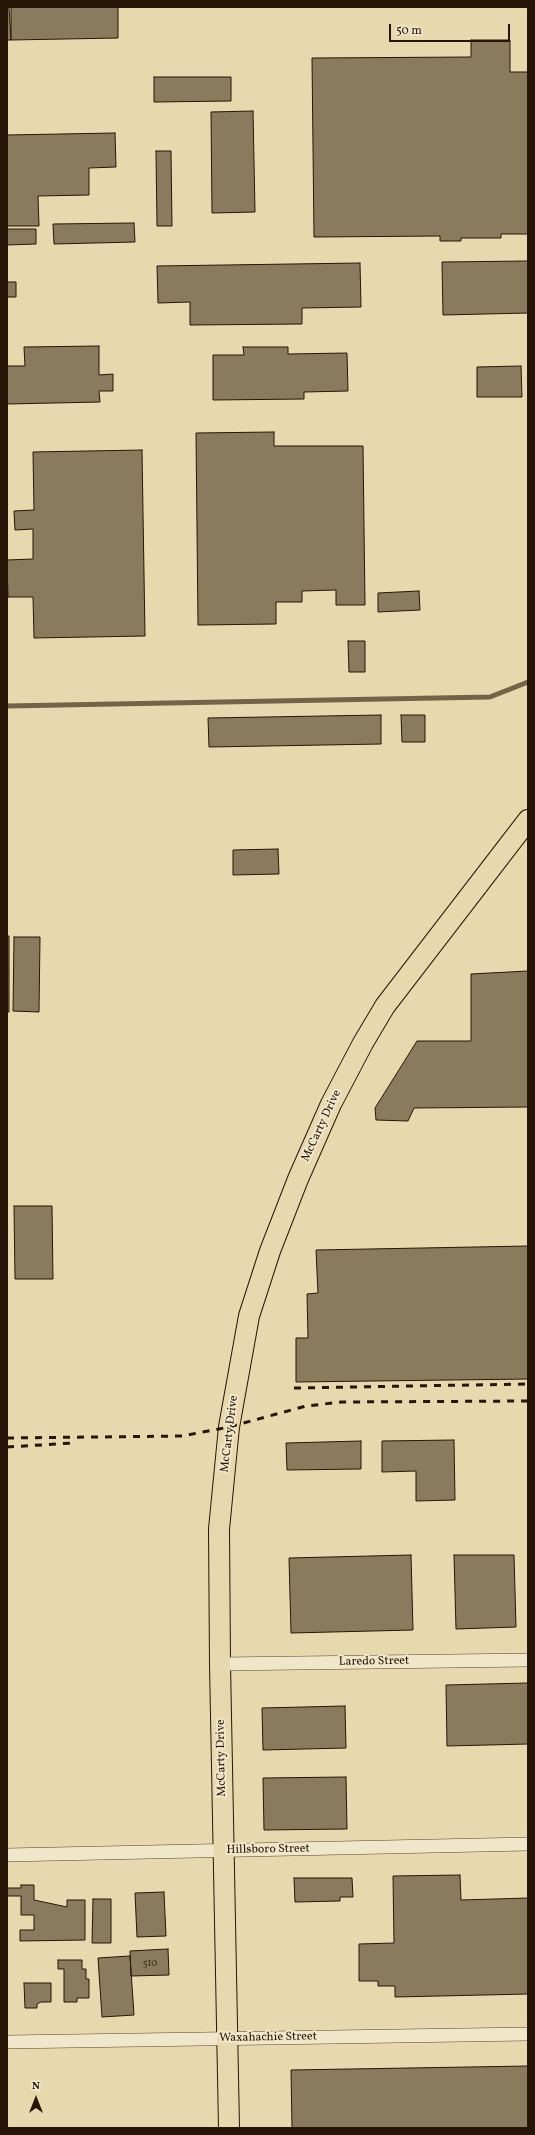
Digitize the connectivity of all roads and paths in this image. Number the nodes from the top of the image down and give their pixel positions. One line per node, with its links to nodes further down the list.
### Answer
1 (528, 820): 3 (main road, McCarty Drive)
2 (528, 1660): 3 (street, Laredo Street)
3 (220, 1664): 5 (main road, McCarty Drive)
4 (528, 1844): 5 (street, Hillsboro Street)
5 (224, 1851): 6 (street, Hillsboro Street); 8 (main road, McCarty Drive)
6 (7, 1855)
7 (528, 2034): 8 (street, Waxahachie Street)
8 (227, 2039): 9 (street, Waxahachie Street); 10 (main road, McCarty Drive)
9 (7, 2042)
10 (230, 2128)

